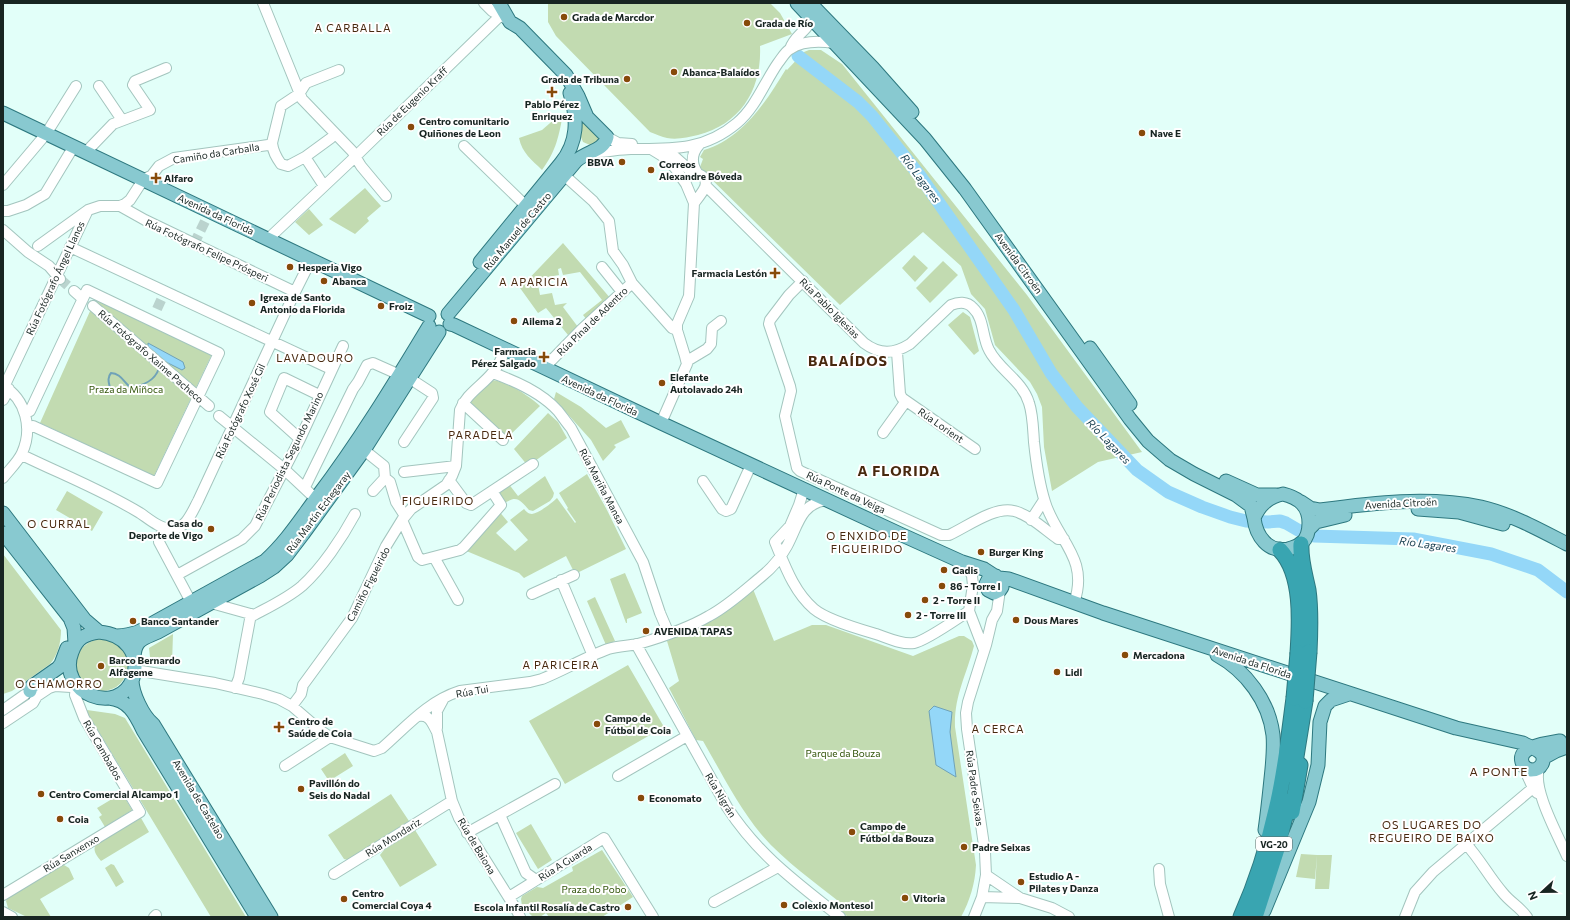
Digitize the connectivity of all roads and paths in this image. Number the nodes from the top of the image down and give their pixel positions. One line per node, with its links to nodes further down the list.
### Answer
1 (263, 3): 13 (street)
2 (484, 3): 4 (street)
3 (797, 3): 5 (main road, Avenida Citroën)
4 (503, 10): 8 (main road); 29 (street, Rúa de Eugenio Kraff)
5 (813, 11): 6 (main road, Avenida Citroën); 7 (street)
6 (839, 39): 7 (street); 102 (main road, Avenida Citroën); 109 (main road, Avenida Citroën)
7 (790, 49): 22 (street)
8 (554, 61): 15 (main road); 17 (main road)
9 (166, 68): 16 (street)
10 (339, 70): 13 (street, Camiño da Carballa)
11 (76, 86): 18 (street)
12 (99, 86): 16 (street)
13 (299, 94): 21 (street, Camiño da Carballa); 29 (street)
14 (3, 113): 18 (main road, Avenida da Florida)
15 (587, 117): 17 (main road); 19 (main road)
16 (122, 120): 24 (street)
17 (575, 129): 27 (main road); 40 (main road, Rúa Manuel de Castro)
18 (46, 134): 24 (main road, Avenida da Florida); 33 (street)
19 (607, 137): 26 (street); 27 (main road)
20 (331, 138): 28 (street)
21 (272, 143): 28 (street, Camiño da Carballa); 32 (street, Camiño da Carballa)
22 (699, 145): 26 (street); 30 (street)
23 (464, 146): 40 (street, Rúa Manuel de Castro)
24 (80, 149): 32 (main road, Avenida da Florida); 42 (street)
25 (651, 149): 26 (street); 27 (street); 35 (street)
26 (666, 149): 30 (street)
27 (590, 151): 31 (main road, Rúa Manuel de Castro)
28 (305, 157): 34 (street)
29 (355, 157): 34 (street, Rúa de Eugenio Kraff); 37 (street)
30 (696, 174): 35 (street); 36 (street)
31 (564, 175): 51 (street, Rúa Pinal de Adentro); 57 (main road, Rúa Manuel de Castro)
32 (143, 180): 39 (street); 44 (main road, Avenida da Florida)
33 (3, 186)
34 (324, 186): 44 (street, Rúa de Eugenio Kraff)
35 (688, 188): 36 (street); 38 (street)
36 (704, 188): 38 (street); 50 (street, Rúa Pablo Iglesias)
37 (386, 196)
38 (694, 203): 59 (street)
39 (120, 206): 41 (street, Rúa Fotógrafo Ángel Llanos); 53 (street, Rúa Fotógrafo Felipe Prósperi)
40 (526, 206): 57 (main road, Rúa Manuel de Castro)
41 (88, 210): 45 (street); 46 (street, Rúa Fotógrafo Ángel Llanos)
42 (3, 211)
43 (3, 230): 49 (street)
44 (268, 239): 47 (main road, Avenida da Florida)
45 (38, 246)
46 (70, 247): 49 (street, Rúa Fotógrafo Ángel Llanos); 60 (street)
47 (312, 260): 53 (street, Rúa Fotógrafo Xosé Gil); 57 (main road, Avenida da Florida)
48 (602, 267): 54 (street)
49 (58, 277): 69 (street, Rúa Fotógrafo Ángel Llanos)
50 (803, 281): 63 (street, Rúa Pablo Iglesias); 114 (street, Rúa Ponte da Veiga)
51 (632, 283): 54 (street, Rúa Pinal de Adentro); 59 (street)
52 (74, 291): 55 (street)
53 (295, 292): 60 (street, Rúa Fotógrafo Xosé Gil)
54 (622, 292): 65 (street, Rúa Pinal de Adentro)
55 (83, 299): 71 (street); 76 (street)
56 (93, 306): 71 (street, Rúa Fotógrafo Xaime Pacheco)
57 (439, 320): 62 (main road, Avenida da Florida); 68 (main road, Rúa Martín Echegaray)
58 (721, 321): 64 (street)
59 (677, 330): 64 (street)
60 (272, 343): 66 (street); 80 (street, Rúa Fotógrafo Xosé Gil)
61 (343, 346): 66 (street, Rúa Periodista Segundo Marino)
62 (505, 350): 65 (main road, Avenida da Florida); 67 (street)
63 (897, 352): 73 (street); 105 (street)
64 (687, 361): 78 (street)
65 (544, 368): 78 (main road, Avenida da Florida)
66 (331, 369): 70 (street, Rúa Periodista Segundo Marino)
67 (492, 373): 74 (street); 145 (street, Rúa Mariña Mansa)
68 (404, 376): 84 (street); 86 (main road, Rúa Martín Echegaray); 97 (street); 103 (main road, Rúa Martín Echegaray)
69 (5, 387): 72 (street, Rúa Fotógrafo Ángel Llanos); 87 (street)
70 (319, 395): 82 (street, Rúa Periodista Segundo Marino); 82 (street)
71 (198, 397): 75 (street, Rúa Fotógrafo Xaime Pacheco); 79 (street)
72 (3, 400)
73 (906, 401): 81 (street); 85 (street, Rúa Lorient)
74 (463, 403): 83 (street); 90 (street, Camiño Figueirido)
75 (209, 406)
76 (30, 411)
77 (219, 416): 80 (street)
78 (660, 423): 89 (main road, Avenida da Florida)
79 (33, 426)
80 (233, 426): 91 (street); 117 (street, Rúa Fotógrafo Xosé Gil)
81 (883, 433)
82 (300, 438): 91 (street, Rúa Periodista Segundo Marino)
83 (503, 440)
84 (404, 442)
85 (975, 449)
86 (364, 450): 94 (street); 137 (main road, Rúa Martín Echegaray)
87 (22, 454): 93 (street); 117 (street)
88 (533, 464): 99 (street)
89 (751, 465): 96 (street); 98 (main road, Avenida da Florida)
90 (456, 466): 92 (street); 95 (street, Camiño Figueirido)
91 (284, 470): 97 (street); 129 (street, Rúa Periodista Segundo Marino)
92 (404, 472)
93 (3, 478)
94 (384, 478): 100 (street); 113 (street)
95 (449, 480): 99 (street); 113 (street, Camiño Figueirido)
96 (703, 481)
97 (305, 487): 103 (street)
98 (804, 489): 104 (main road, Avenida da Florida); 107 (street, Rúa Tui)
99 (492, 490): 125 (street)
100 (373, 491)
101 (1413, 493): 108 (main road)
102 (1276, 496): 106 (main road); 109 (main road)
103 (316, 499): 136 (main road, Rúa Martín Echegaray)
104 (826, 500): 112 (street, Rúa Tui); 126 (main road, Avenida da Florida)
105 (1044, 500): 114 (street); 115 (street)
106 (1302, 502): 108 (main road, Avenida Citroën); 116 (main road)
107 (799, 505): 112 (street, Rúa Tui); 123 (street, Rúa Tui)
108 (1365, 505): 121 (main road, Avenida Citroën)
109 (1254, 511): 122 (main road)
110 (3, 513): 139 (main road)
111 (355, 514): 141 (street)
112 (800, 517): 123 (street, Rúa Tui)
113 (404, 518): 125 (street); 164 (street, Camiño Figueirido)
114 (1035, 522): 115 (street); 119 (street, Rúa Ponte da Veiga)
115 (1054, 523): 119 (street)
116 (1312, 524): 120 (main road); 124 (main road, Avenida Citroën)
117 (168, 529): 129 (street)
118 (3, 532): 134 (main road)
119 (1064, 539): 138 (street)
120 (1300, 544): 122 (main road); 151 (highway, VG-20)
121 (1567, 544)
122 (1280, 550): 151 (highway, VG-20)
123 (783, 552): 127 (street, Rúa Tui); 128 (street)
124 (1567, 552)
125 (434, 557): 135 (street)
126 (968, 564): 132 (main road); 140 (street)
127 (769, 570): 128 (street); 145 (street, Rúa Tui)
128 (788, 572): 140 (street)
129 (177, 575): 136 (street)
130 (574, 575): 131 (street)
131 (562, 580): 133 (street); 152 (street)
132 (995, 584): 138 (main road, Avenida da Florida); 140 (street); 142 (street, Rúa Padre Seixas)
133 (532, 594)
134 (55, 600): 147 (main road); 160 (main road)
135 (458, 600)
136 (191, 602): 143 (main road, Rúa Martín Echegaray)
137 (211, 603): 141 (street); 143 (main road, Rúa Martín Echegaray)
138 (1074, 603): 149 (main road, Avenida da Florida)
139 (76, 608): 143 (main road); 144 (main road)
140 (971, 609): 142 (street); 150 (street)
141 (251, 614): 157 (street)
142 (992, 620): 150 (street, Rúa Padre Seixas)
143 (153, 629): 146 (main road, Rúa Martín Echegaray); 153 (main road, Rúa Martín Echegaray); 155 (main road)
144 (99, 632): 146 (main road); 147 (main road)
145 (669, 634): 148 (street, Rúa Tui)
146 (117, 636): 153 (main road)
147 (75, 643): 154 (main road)
148 (636, 644): 152 (street, Rúa Tui); 170 (street, Rúa Nigrán)
149 (1209, 647): 159 (main road, Avenida da Florida); 194 (main road)
150 (984, 650): 192 (street, Rúa Padre Seixas)
151 (1304, 652): 163 (highway, VG-20, bridge)
152 (593, 656): 162 (street, Rúa Tui)
153 (134, 657): 156 (main road)
154 (69, 662): 158 (main road); 160 (street)
155 (141, 671): 157 (street, Rúa Tui); 168 (main road)
156 (132, 680): 161 (main road); 168 (main road, Avenida de Castelao)
157 (235, 688): 164 (street, Rúa Tui)
158 (75, 690): 160 (street); 161 (main road); 168 (main road); 184 (street, Rúa Cambados)
159 (1349, 694): 171 (main road, Avenida da Florida); 202 (main road)
160 (32, 695): 165 (street); 167 (street)
161 (109, 698): 168 (main road, Avenida de Castelao)
162 (444, 698): 166 (street, Rúa Tui); 169 (street, Rúa de Baiona)
163 (1300, 700): 178 (highway, VG-20); 194 (highway); 202 (highway)
164 (292, 706): 172 (street, Rúa Tui)
165 (3, 710)
166 (418, 716): 169 (street, Rúa de Baiona); 172 (street, Rúa Tui)
167 (3, 723)
168 (148, 727): 204 (main road, Avenida de Castelao); 205 (main road, Avenida de Castelao)
169 (437, 732): 183 (street, Rúa de Baiona)
170 (687, 736): 179 (street); 189 (street, Rúa Nigrán)
171 (1488, 736): 173 (main road, Avenida da Florida); 174 (main road, Avenida da Florida); 175 (main road, Avenida da Florida)
172 (330, 737): 177 (street)
173 (1565, 743): 174 (main road); 176 (main road)
174 (1530, 748): 175 (main road); 176 (main road)
175 (1522, 763): 176 (main road); 181 (street)
176 (1542, 763): 182 (street)
177 (285, 766)
178 (1292, 768): 202 (highway, VG-20); 213 (highway, VG-20)
179 (618, 776)
180 (555, 784): 185 (street)
181 (1533, 788): 182 (street); 187 (street)
182 (1541, 798): 188 (street)
183 (452, 801): 186 (street, Rúa de Baiona); 191 (street, Rúa Mondariz)
184 (140, 812): 195 (street, Rúa Sanxenxo)
185 (500, 815): 186 (street); 193 (street)
186 (467, 832): 196 (street, Rúa de Baiona)
187 (1466, 844): 214 (street); 215 (street)
188 (1567, 856)
189 (778, 867): 199 (street); 208 (street, Rúa Nigrán)
190 (1159, 869): 211 (street)
191 (334, 874)
192 (986, 875): 197 (street, Rúa Padre Seixas); 198 (street)
193 (536, 880): 196 (street, Rúa A Guarda); 207 (street, Rúa A Guarda)
194 (1251, 893): 212 (highway)
195 (3, 895)
196 (509, 897): 201 (street, Rúa de Baiona)
197 (982, 897): 198 (street); 209 (street, Rúa Padre Seixas)
198 (1020, 898): 210 (street)
199 (714, 902)
200 (3, 912): 203 (street)
201 (518, 913): 206 (street, Rúa de Baiona)
202 (1260, 915)
203 (12, 917)
204 (257, 917)
205 (271, 917)
206 (524, 917)
207 (654, 917)
208 (840, 917)
209 (974, 917)
210 (1069, 917)
211 (1169, 917)
212 (1241, 917)
213 (1249, 917)
214 (1405, 917)
215 (1527, 917)

